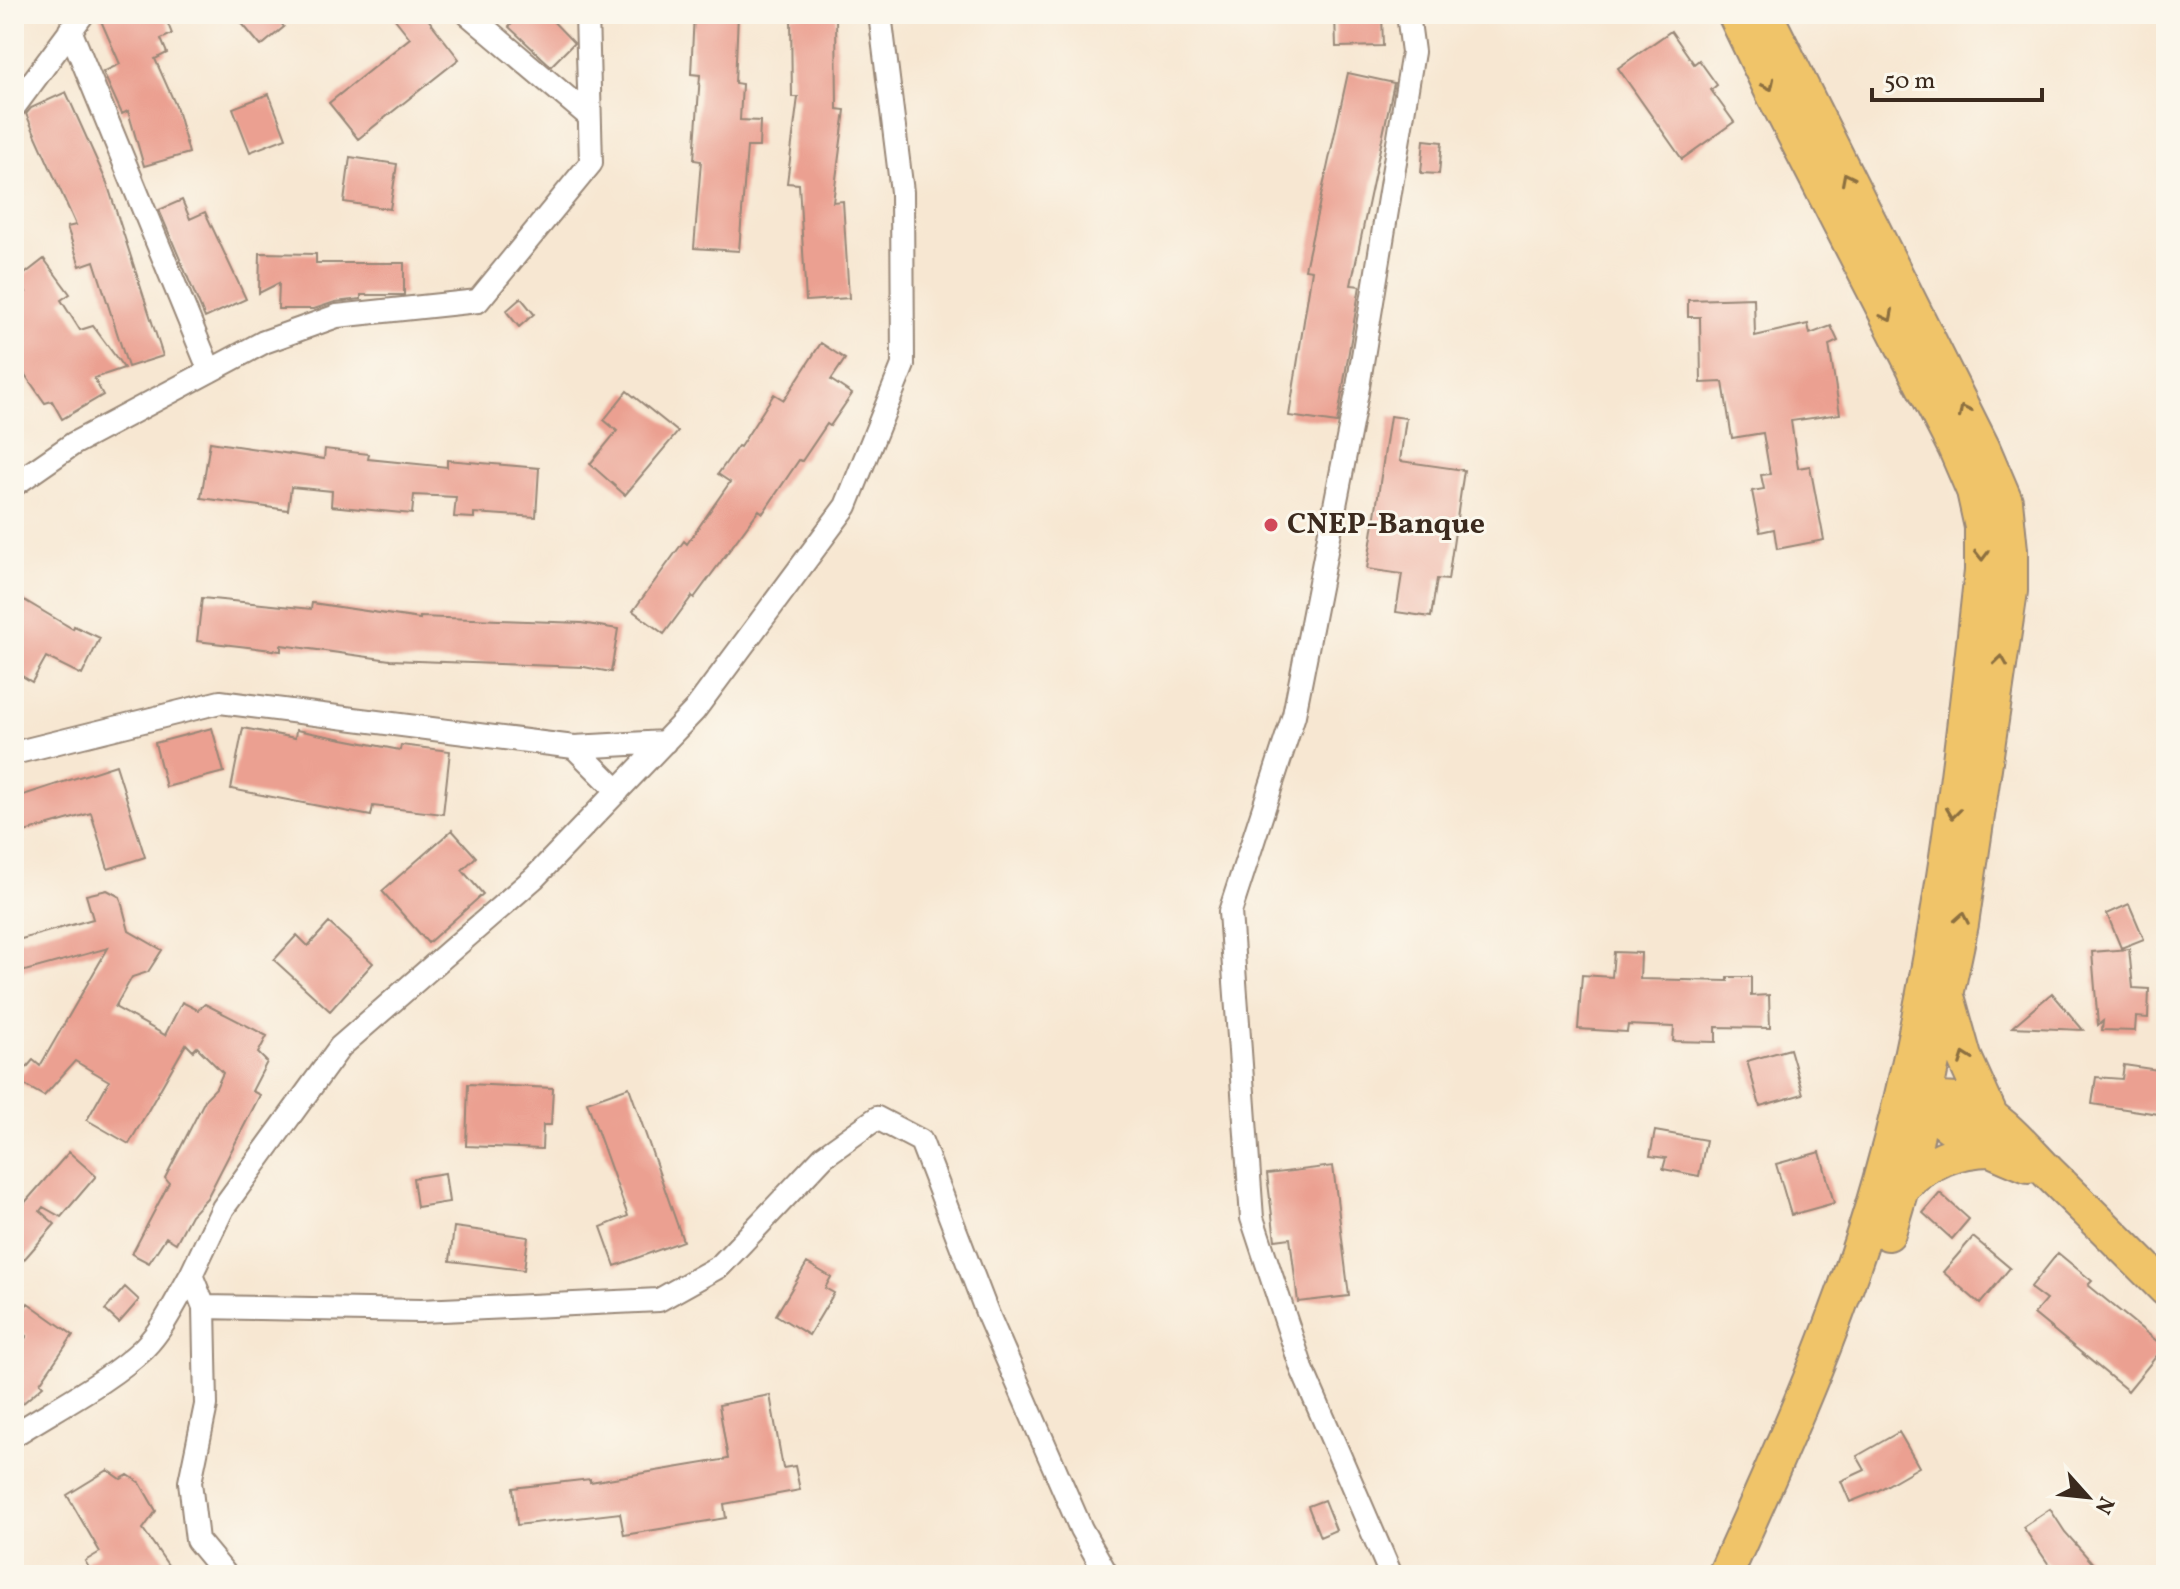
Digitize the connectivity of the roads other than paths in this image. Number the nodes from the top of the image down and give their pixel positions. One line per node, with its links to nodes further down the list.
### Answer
1 (468, 14): 9 (street)
2 (587, 14): 9 (street)
3 (880, 14): 12 (street)
4 (1408, 14): 28 (street)
5 (1735, 14): 17 (main road, one-way to 17)
6 (1765, 14): 16 (main road, one-way to 6)
7 (76, 22): 8 (street); 10 (street)
8 (14, 107)
9 (589, 116): 10 (street)
10 (210, 371): 11 (street)
11 (14, 485)
12 (665, 742): 13 (street); 15 (street)
13 (574, 747): 14 (street); 15 (street)
14 (14, 753)
15 (618, 791): 22 (street)
16 (1946, 994): 18 (main road); 20 (main road, one-way to 16)
17 (1907, 1065): 18 (main road); 19 (main road)
18 (1924, 1103): 19 (main road); 20 (main road); 21 (main road)
19 (1892, 1134): 29 (main road)
20 (1992, 1134): 21 (main road); 23 (main road)
21 (1904, 1185): 30 (main road)
22 (191, 1275): 24 (street); 25 (street)
23 (2166, 1289)
24 (204, 1307): 26 (street); 27 (street)
25 (14, 1435)
26 (226, 1575)
27 (1107, 1575)
28 (1391, 1575)
29 (1725, 1575)
30 (1749, 1575)

